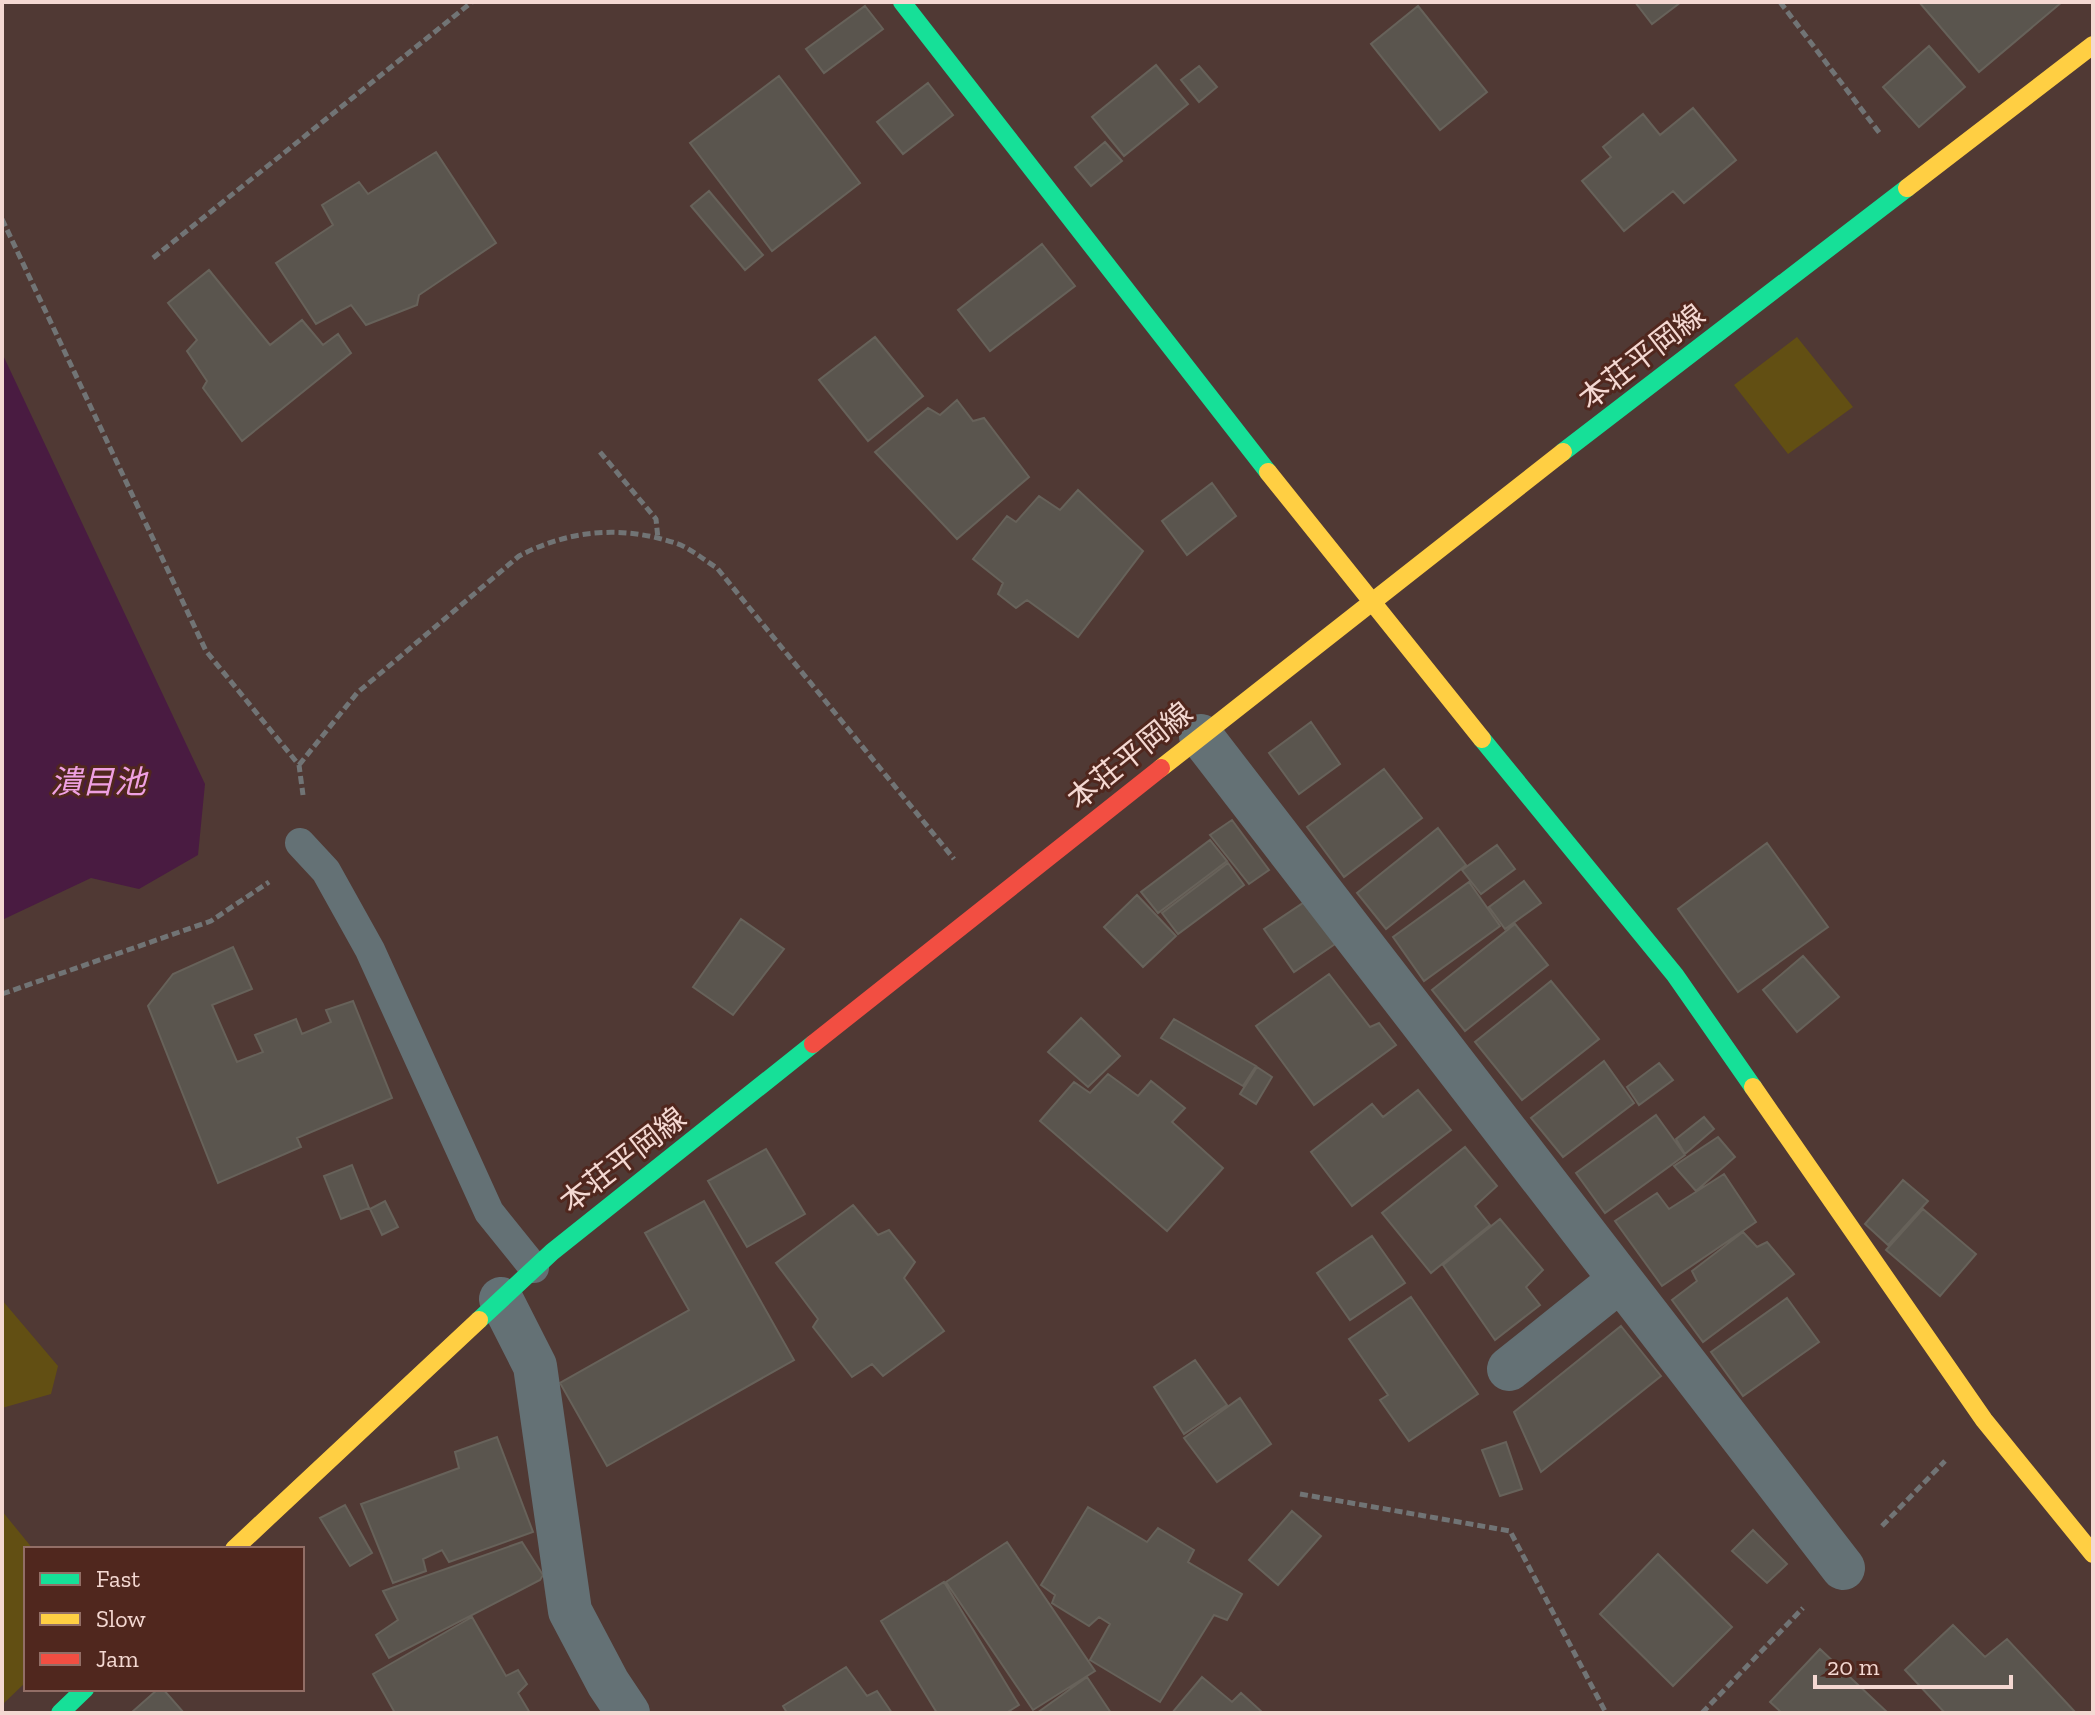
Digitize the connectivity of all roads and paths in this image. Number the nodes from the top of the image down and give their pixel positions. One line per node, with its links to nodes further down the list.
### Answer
1 (472, 2): 7 (path)
2 (902, 2): 10 (main road)
3 (1780, 2): 5 (path)
4 (2093, 45): 5 (main road, 本荘平岡線)
5 (1917, 181): 10 (main road, 本荘平岡線)
6 (2, 219): 12 (path)
7 (153, 258)
8 (600, 452): 9 (path)
9 (658, 539): 12 (path); 14 (path)
10 (1369, 602): 11 (main road, 本荘平岡線); 22 (main road)
11 (1201, 736): 14 (main road, 本荘平岡線); 17 (street)
12 (299, 765): 13 (path)
13 (300, 843): 15 (path); 16 (lane)
14 (998, 897): 16 (main road, 本荘平岡線)
15 (2, 994)
16 (534, 1268): 18 (main road, 本荘平岡線)
17 (1620, 1280): 19 (street); 23 (street)
18 (501, 1299): 21 (main road, 本荘平岡線); 26 (street)
19 (1509, 1369)
20 (1300, 1494): 27 (path)
21 (236, 1547)
22 (2093, 1554)
23 (1843, 1568)
24 (83, 1691): 25 (main road)
25 (60, 1713)
26 (628, 1713)
27 (1606, 1713)

